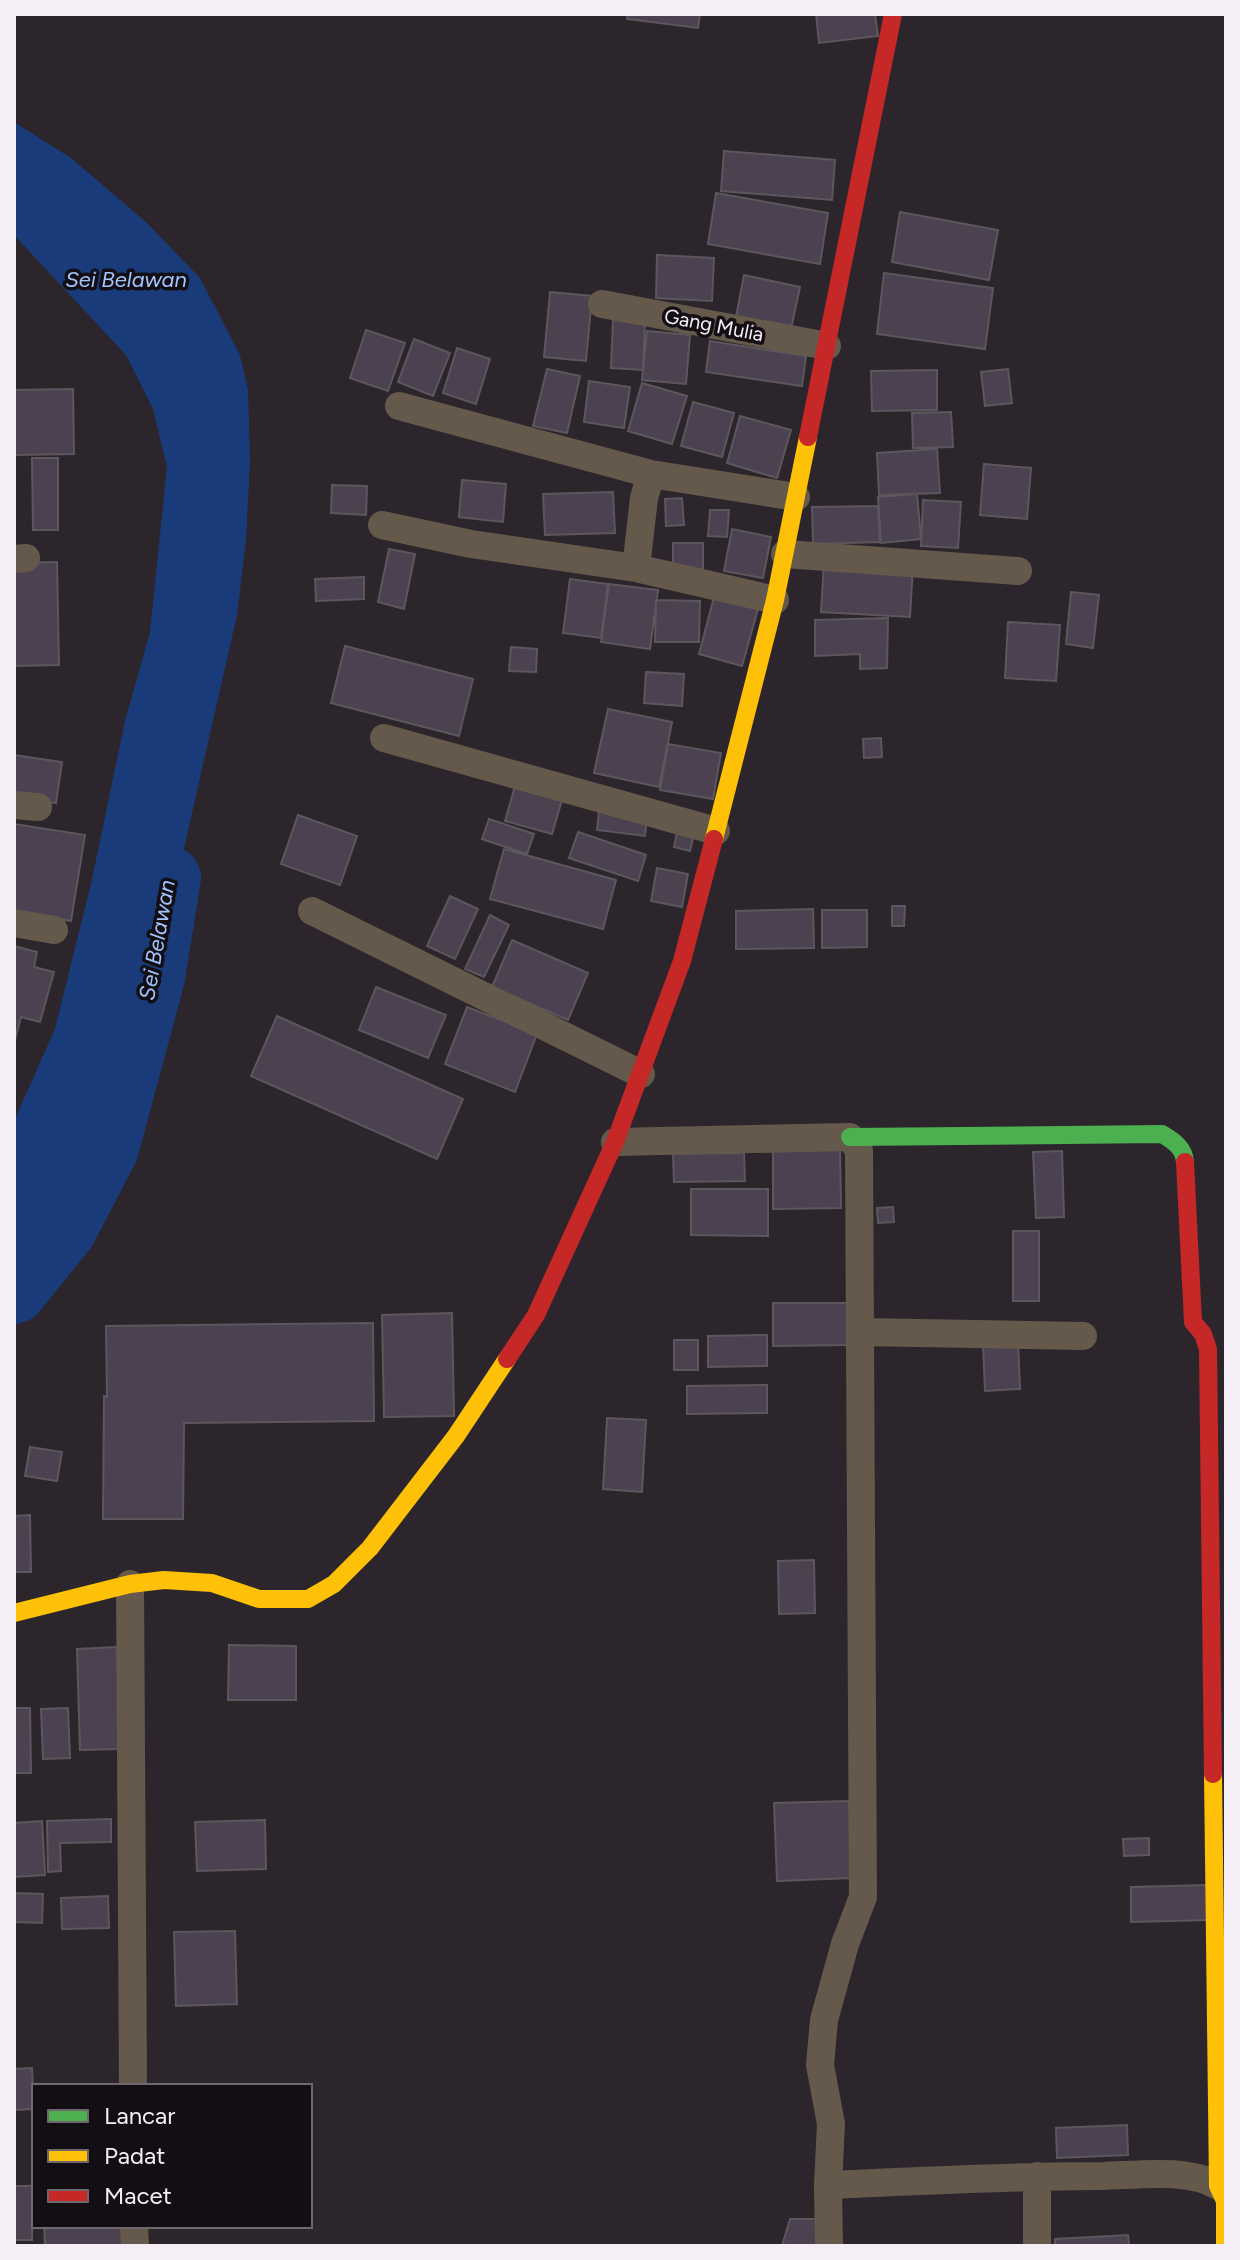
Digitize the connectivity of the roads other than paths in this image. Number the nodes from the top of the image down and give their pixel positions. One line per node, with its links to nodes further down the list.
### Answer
1 (893, 14): 3 (street)
2 (602, 304): 3 (street, Gang Mulia)
3 (827, 346): 6 (street)
4 (399, 406): 5 (street)
5 (651, 474): 6 (street); 9 (street)
6 (796, 497): 8 (street)
7 (382, 525): 9 (street)
8 (785, 554): 10 (street); 11 (street)
9 (636, 568): 11 (street)
10 (1018, 571)
11 (775, 600): 13 (street)
12 (384, 738): 13 (street)
13 (716, 831): 17 (street)
14 (312, 911): 17 (street)
15 (14, 923): 16 (street)
16 (54, 930)
17 (641, 1074): 19 (street)
18 (850, 1137): 19 (street); 20 (street); 27 (street)
19 (615, 1142): 22 (street)
20 (860, 1332): 21 (street); 26 (street)
21 (1083, 1336)
22 (130, 1584): 23 (street); 24 (street)
23 (14, 1613)
24 (133, 2084)
25 (1037, 2176): 26 (street); 27 (street); 29 (street)
26 (828, 2185): 28 (street)
27 (1218, 2186): 30 (street)
28 (829, 2246)
29 (1037, 2246)
30 (1225, 2246)

